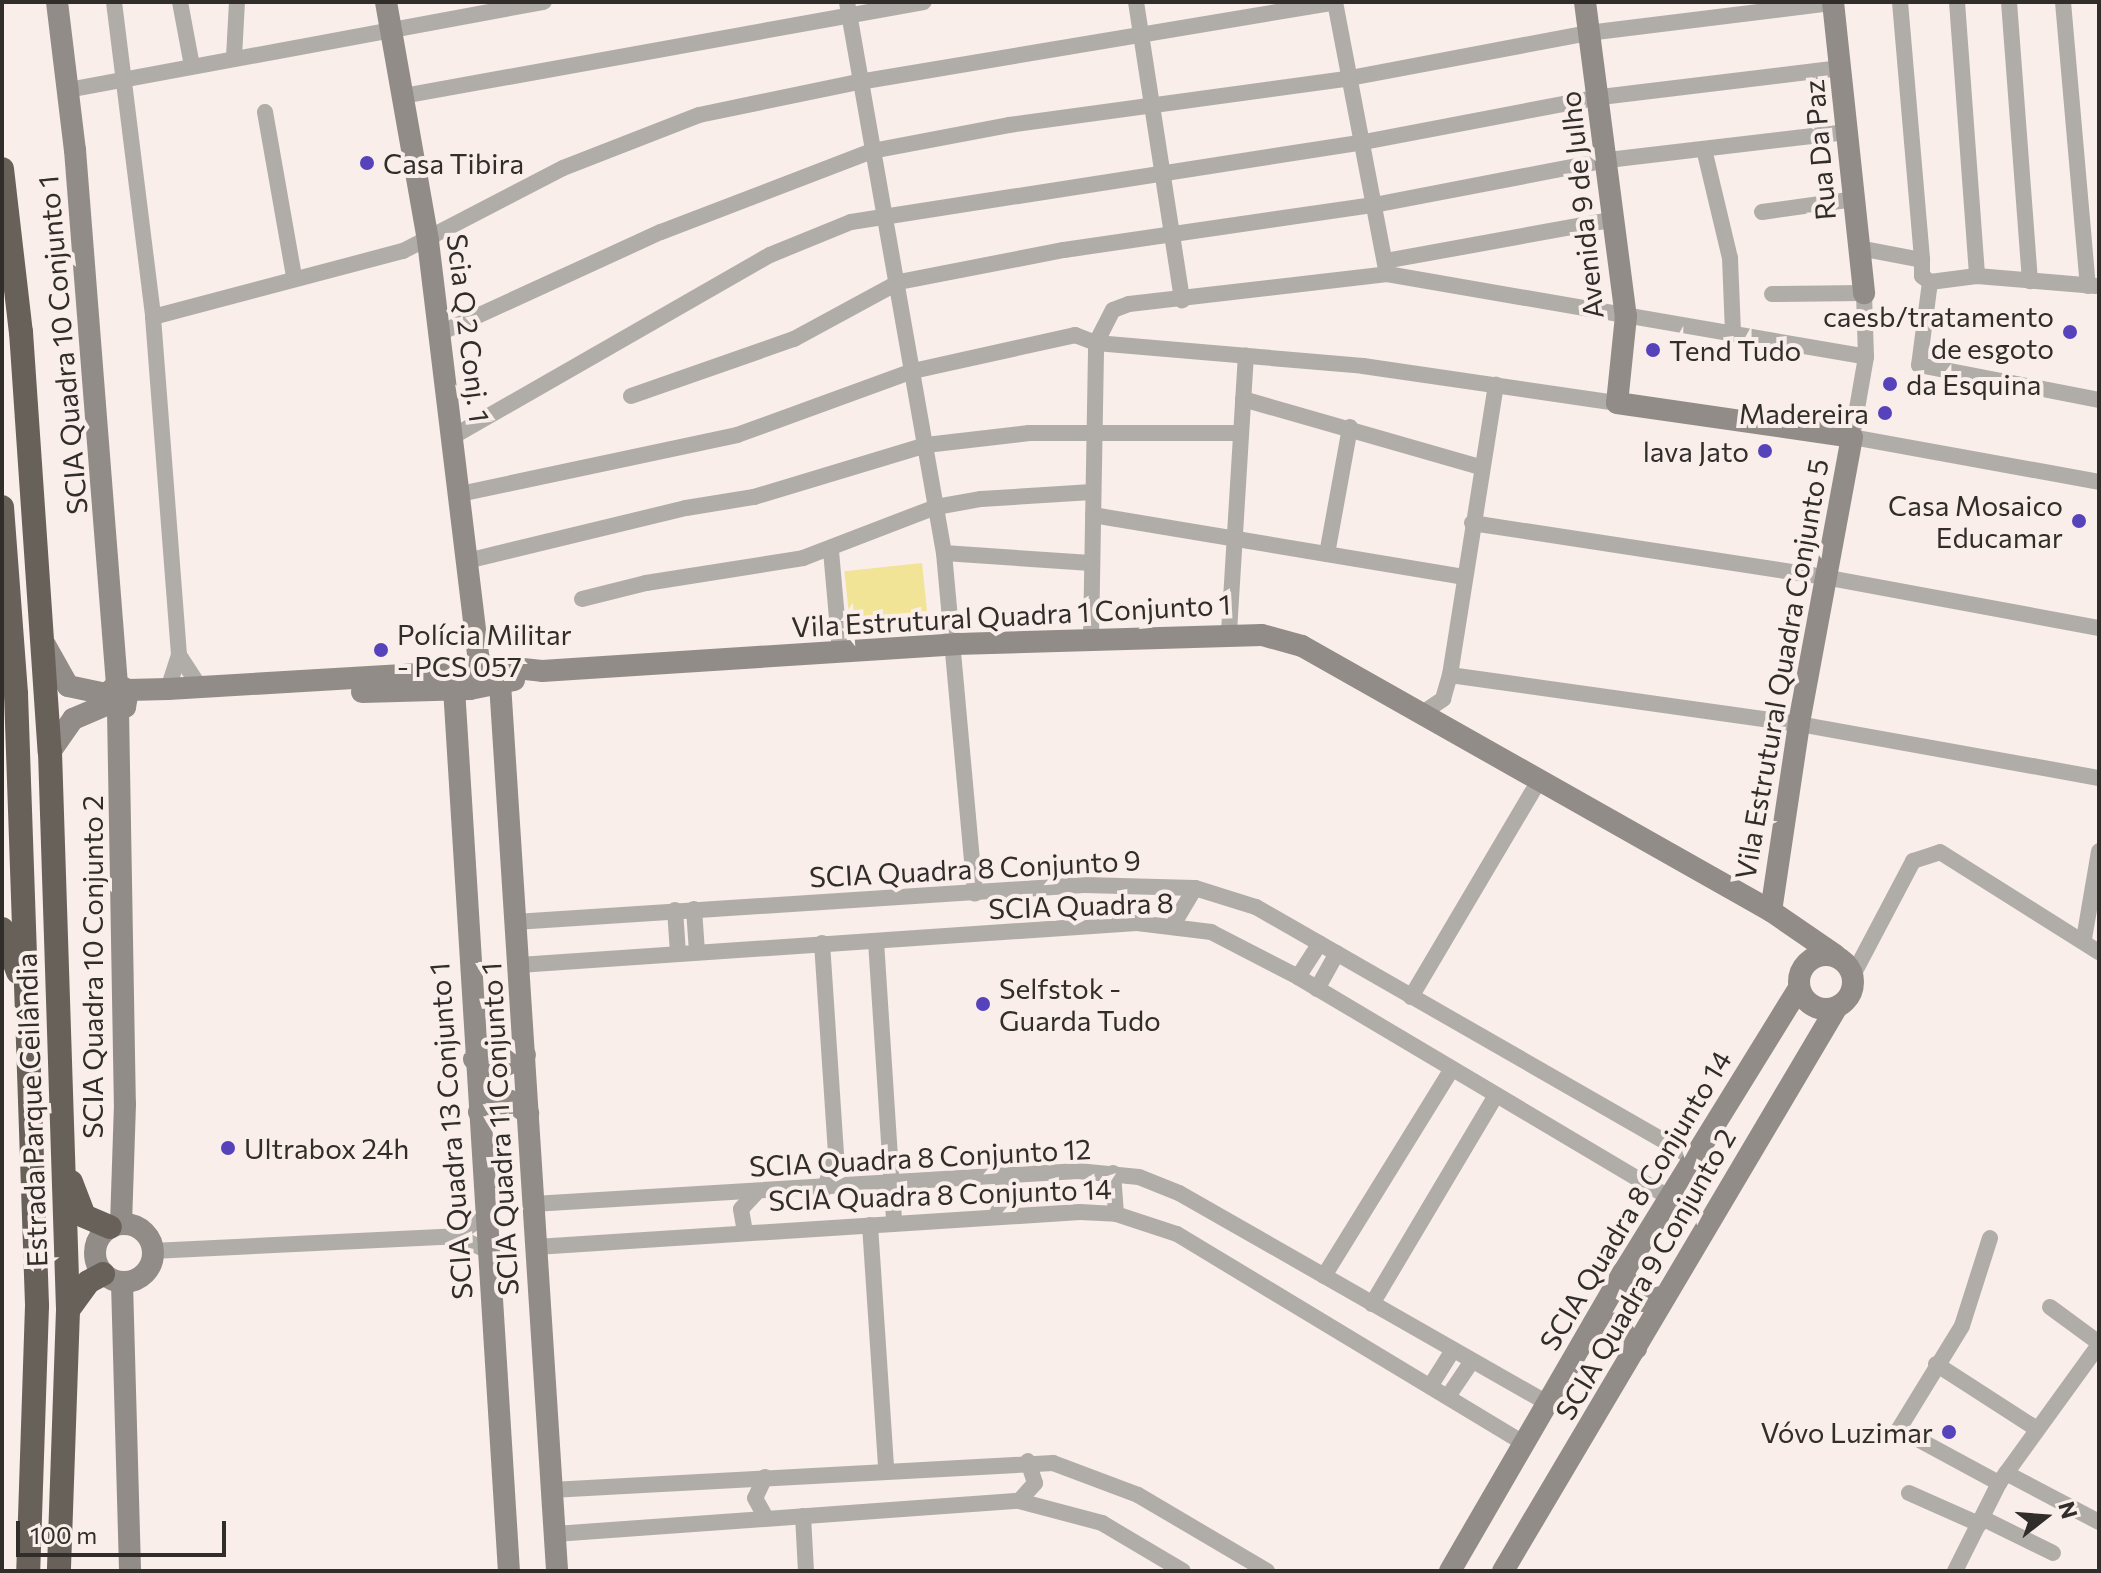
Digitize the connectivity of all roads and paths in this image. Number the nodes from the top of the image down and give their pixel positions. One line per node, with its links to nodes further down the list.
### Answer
1 (57, 2): 25 (street, SCIA Quadra 10 Conjunto 1)
2 (114, 2): 23 (street)
3 (180, 2): 20 (street)
4 (237, 2): 19 (street)
5 (386, 2): 16 (street, Scia Q 2 Conj. 1)
6 (544, 2): 16 (street)
7 (924, 2): 15 (street)
8 (1136, 2): 18 (street)
9 (1585, 2): 17 (street, Avenida 9 de Julho)
10 (1833, 2): 17 (street); 21 (street, Rua Da Paz)
11 (1900, 2): 45 (street)
12 (1957, 2): 47 (street)
13 (2009, 2): 49 (street)
14 (2063, 2): 52 (street)
15 (848, 8): 24 (street); 26 (street)
16 (391, 30): 19 (street); 26 (street, Scia Q 2 Conj. 1)
17 (1588, 33): 22 (street); 27 (street, Avenida 9 de Julho)
18 (1142, 37): 22 (street); 24 (street); 28 (street)
19 (234, 57): 20 (street)
20 (192, 66): 23 (street)
21 (1842, 68): 27 (street); 30 (street, Rua Da Paz)
22 (1350, 78): 28 (street); 31 (street)
23 (123, 79): 25 (street); 57 (street)
24 (859, 82): 33 (street); 43 (street)
25 (68, 90): 105 (street, SCIA Quadra 10 Conjunto 1)
26 (403, 96): 43 (street, Scia Q 2 Conj. 1)
27 (1601, 97): 31 (street); 34 (street, Avenida 9 de Julho)
28 (1151, 106): 33 (street); 36 (street)
29 (265, 112): 48 (street)
30 (1846, 132): 32 (street); 37 (street, Rua Da Paz)
31 (1364, 142): 36 (street); 38 (street)
32 (1704, 149): 34 (street); 59 (street)
33 (872, 151): 40 (street); 58 (street)
34 (1608, 160): 38 (street); 41 (street, Avenida 9 de Julho)
35 (2, 169): 95 (highway, Estrada Parque Ceilândia)
36 (1160, 172): 40 (street); 42 (street)
37 (1854, 199): 39 (street); 44 (street, Rua Da Paz)
38 (1374, 205): 42 (street); 46 (street)
39 (1762, 212)
40 (885, 214): 50 (street); 72 (street)
41 (1615, 219): 46 (street); 56 (street, Avenida 9 de Julho)
42 (1169, 236): 50 (street); 55 (street)
43 (428, 241): 48 (street); 58 (street, Scia Q 2 Conj. 1)
44 (1859, 248): 45 (street); 53 (street, Rua Da Paz)
45 (1922, 260): 51 (street)
46 (1386, 268): 55 (street); 56 (street)
47 (1977, 276): 49 (street); 51 (street)
48 (294, 277): 57 (street)
49 (2030, 281): 52 (street)
50 (899, 282): 63 (street); 65 (street)
51 (1930, 282): 67 (street)
52 (2094, 286)
53 (1864, 293): 54 (street); 62 (street)
54 (1772, 294)
55 (1182, 300): 60 (street)
56 (1626, 316): 59 (street); 68 (street, Avenida 9 de Julho)
57 (153, 317): 98 (street)
58 (440, 333): 72 (street, Scia Q 2 Conj. 1)
59 (1733, 333): 62 (street)
60 (1096, 343): 61 (street); 63 (street); 71 (street)
61 (1246, 356): 64 (street); 66 (street)
62 (1866, 357): 73 (street)
63 (913, 371): 74 (street); 78 (street)
64 (1496, 385): 68 (street); 75 (street)
65 (631, 396)
66 (1243, 399): 69 (street); 70 (street)
67 (2099, 400)
68 (1617, 403): 73 (street)
69 (1350, 427): 75 (street); 86 (street)
70 (1241, 433): 71 (street); 83 (street)
71 (1091, 434): 74 (street); 77 (street)
72 (452, 437): 78 (street, Scia Q 2 Conj. 1)
73 (1852, 437): 76 (street); 90 (street, Vila Estrutural Quadra Conjunto 5)
74 (926, 445): 80 (street); 87 (street)
75 (1480, 467): 82 (street)
76 (2099, 482)
77 (1092, 492): 80 (street); 81 (street)
78 (460, 494): 87 (street, Scia Q 2 Conj. 1)
79 (2, 507): 104 (highway, Estrada Parque Ceilândia)
80 (936, 507): 84 (street); 85 (street)
81 (1093, 515): 83 (street); 88 (street)
82 (1472, 523): 89 (street); 90 (street)
83 (1235, 538): 86 (street); 93 (street)
84 (831, 551): 91 (street); 97 (street)
85 (944, 553): 88 (street); 96 (street)
86 (1327, 554): 89 (street)
87 (467, 561): 99 (street, Scia Q 2 Conj. 1)
88 (1091, 563): 94 (street)
89 (1462, 577): 100 (street)
90 (1824, 577): 92 (street); 108 (street, Vila Estrutural Quadra Conjunto 5)
91 (582, 599)
92 (2099, 628)
93 (1229, 632): 94 (street, Vila Estrutural Quadra 1 Conjunto 1); 106 (street, Vila Estrutural Quadra 1 Conjunto 1)
94 (1091, 638): 96 (street, Vila Estrutural Quadra 1 Conjunto 1)
95 (42, 639): 105 (street); 109 (highway, Estrada Parque Ceilândia)
96 (956, 644): 97 (street, Vila Estrutural Quadra 1 Conjunto 1); 114 (street)
97 (840, 652): 99 (street, Vila Estrutural Quadra 1 Conjunto 1)
98 (179, 655): 102 (street); 103 (street)
99 (493, 672): 101 (street, Vila Estrutural Quadra 1 Conjunto 1); 118 (street, SCIA Quadra 11 Conjunto 1)
100 (1450, 675): 106 (street); 108 (street)
101 (453, 680): 102 (street); 105 (street); 140 (street, SCIA Quadra 13 Conjunto 1)
102 (200, 687): 103 (street)
103 (168, 689): 105 (street)
104 (16, 694): 107 (highway); 136 (highway, Estrada Parque Ceilândia)
105 (118, 698): 109 (street); 158 (street, SCIA Quadra 10 Conjunto 2)
106 (1421, 714): 111 (street, Vila Estrutural Quadra 1 Conjunto 1)
107 (2, 724)
108 (1799, 724): 110 (street); 117 (street, Vila Estrutural Quadra Conjunto 5)
109 (50, 752): 145 (highway, Estrada Parque Ceilândia)
110 (2099, 778)
111 (1538, 782): 117 (street, Vila Estrutural Quadra 1 Conjunto 1); 137 (street)
112 (2099, 851): 122 (street)
113 (1195, 888): 114 (street, SCIA Quadra 8 Conjunto 9); 119 (street); 125 (street, SCIA Quadra 8 Conjunto 9)
114 (975, 894): 115 (street, SCIA Quadra 8 Conjunto 9)
115 (694, 909): 116 (street, SCIA Quadra 8 Conjunto 9); 126 (street)
116 (675, 910): 118 (street, SCIA Quadra 8 Conjunto 9); 128 (street)
117 (1771, 911): 120 (street, Vila Estrutural Quadra 1 Conjunto 1)
118 (515, 922): 131 (street, SCIA Quadra 11 Conjunto 1)
119 (1173, 925): 123 (street, SCIA Quadra 8); 133 (street, SCIA Quadra 8)
120 (1791, 925): 130 (street, Vila Estrutural Quadra 1 Conjunto 1); 134 (street)
121 (2, 929): 136 (highway)
122 (2084, 939): 127 (street); 132 (street)
123 (876, 941): 124 (street, SCIA Quadra 8); 149 (street)
124 (822, 943): 126 (street, SCIA Quadra 8); 150 (street)
125 (1320, 943): 129 (street, SCIA Quadra 8 Conjunto 9); 133 (street)
126 (697, 952): 128 (street, SCIA Quadra 8)
127 (2099, 952)
128 (678, 953): 131 (street, SCIA Quadra 8)
129 (1337, 953): 135 (street); 137 (street, SCIA Quadra 8 Conjunto 9)
130 (1835, 955): 132 (street); 134 (street)
131 (519, 965): 139 (street, SCIA Quadra 11 Conjunto 1)
132 (1853, 975): 138 (street)
133 (1298, 977): 135 (street, SCIA Quadra 8)
134 (1800, 979): 138 (street); 146 (street, SCIA Quadra 8 Conjunto 14)
135 (1317, 989): 141 (street, SCIA Quadra 8)
136 (26, 995): 197 (highway, Estrada Parque Ceilândia)
137 (1411, 997): 146 (street, SCIA Quadra 8 Conjunto 9)
138 (1837, 1007): 169 (street, SCIA Quadra 9 Conjunto 2)
139 (525, 1055): 140 (street); 144 (street, SCIA Quadra 11 Conjunto 1)
140 (474, 1059): 143 (street, SCIA Quadra 13 Conjunto 1)
141 (1452, 1069): 142 (street, SCIA Quadra 8); 167 (street)
142 (1496, 1095): 152 (street, SCIA Quadra 8); 170 (street)
143 (479, 1112): 144 (street); 155 (street, SCIA Quadra 13 Conjunto 1)
144 (528, 1113): 153 (street, SCIA Quadra 11 Conjunto 1)
145 (62, 1138): 158 (highway); 172 (highway, Estrada Parque Ceilândia)
146 (1692, 1157): 152 (street, SCIA Quadra 8 Conjunto 14)
147 (1113, 1173): 148 (street, SCIA Quadra 8 Conjunto 12); 154 (street); 167 (street, SCIA Quadra 8 Conjunto 12)
148 (1002, 1177): 149 (street, SCIA Quadra 8 Conjunto 12); 156 (street)
149 (891, 1183): 150 (street, SCIA Quadra 8 Conjunto 12); 157 (street)
150 (824, 1189): 151 (street, SCIA Quadra 8 Conjunto 12)
151 (757, 1192): 153 (street, SCIA Quadra 8 Conjunto 12); 160 (street)
152 (1669, 1197): 166 (street, SCIA Quadra 8 Conjunto 14)
153 (533, 1204): 163 (street, SCIA Quadra 11 Conjunto 1)
154 (1116, 1214): 156 (street, SCIA Quadra 8 Conjunto 14); 179 (street, SCIA Quadra 8 Conjunto 14)
155 (485, 1215): 161 (street); 165 (street, SCIA Quadra 13 Conjunto 1)
156 (995, 1217): 157 (street, SCIA Quadra 8 Conjunto 14)
157 (894, 1223): 159 (street, SCIA Quadra 8 Conjunto 14)
158 (115, 1225): 164 (street); 168 (street)
159 (870, 1225): 160 (street, SCIA Quadra 8 Conjunto 14); 185 (street)
160 (745, 1232): 163 (street, SCIA Quadra 8 Conjunto 14)
161 (456, 1236): 164 (street); 165 (street)
162 (1990, 1238): 178 (street)
163 (536, 1247): 188 (street, SCIA Quadra 11 Conjunto 1)
164 (152, 1251): 168 (street)
165 (488, 1251): 200 (street, SCIA Quadra 13 Conjunto 1)
166 (1623, 1273): 169 (street); 173 (street, SCIA Quadra 8 Conjunto 14)
167 (1324, 1276): 170 (street, SCIA Quadra 8 Conjunto 12)
168 (112, 1279): 172 (highway); 199 (street)
169 (1665, 1296): 175 (street, SCIA Quadra 9 Conjunto 2)
170 (1372, 1304): 176 (street, SCIA Quadra 8 Conjunto 12)
171 (2050, 1307): 174 (street)
172 (68, 1310): 198 (highway, Estrada Parque Ceilândia)
173 (1594, 1323): 175 (street); 181 (street, SCIA Quadra 8 Conjunto 14)
174 (2099, 1344): 182 (street)
175 (1636, 1348): 206 (street, SCIA Quadra 9 Conjunto 2)
176 (1453, 1350): 177 (street, SCIA Quadra 8 Conjunto 12); 179 (street)
177 (1472, 1361): 180 (street); 181 (street, SCIA Quadra 8 Conjunto 12)
178 (1936, 1364): 182 (street); 187 (street)
179 (1431, 1385): 180 (street, SCIA Quadra 8 Conjunto 14)
180 (1449, 1395): 183 (street, SCIA Quadra 8 Conjunto 14)
181 (1549, 1404): 183 (street, SCIA Quadra 8 Conjunto 14)
182 (2037, 1429): 187 (street)
183 (1525, 1444): 205 (street, SCIA Quadra 8 Conjunto 14)
184 (1028, 1461): 185 (street); 190 (street); 204 (street)
185 (886, 1469): 186 (street)
186 (765, 1477): 188 (street); 192 (street)
187 (2002, 1478): 193 (street); 194 (street)
188 (551, 1490): 195 (street, SCIA Quadra 11 Conjunto 1)
189 (1909, 1493): 193 (street)
190 (1019, 1501): 191 (street); 203 (street)
191 (803, 1516): 192 (street); 202 (street)
192 (766, 1518): 195 (street)
193 (1980, 1521): 196 (street); 207 (street)
194 (2099, 1522)
195 (555, 1534): 201 (street, SCIA Quadra 11 Conjunto 1)
196 (2053, 1553)
197 (28, 1571)
198 (59, 1571)
199 (130, 1571)
200 (509, 1571)
201 (557, 1571)
202 (806, 1571)
203 (1183, 1571)
204 (1267, 1571)
205 (1450, 1571)
206 (1503, 1571)
207 (1955, 1571)

